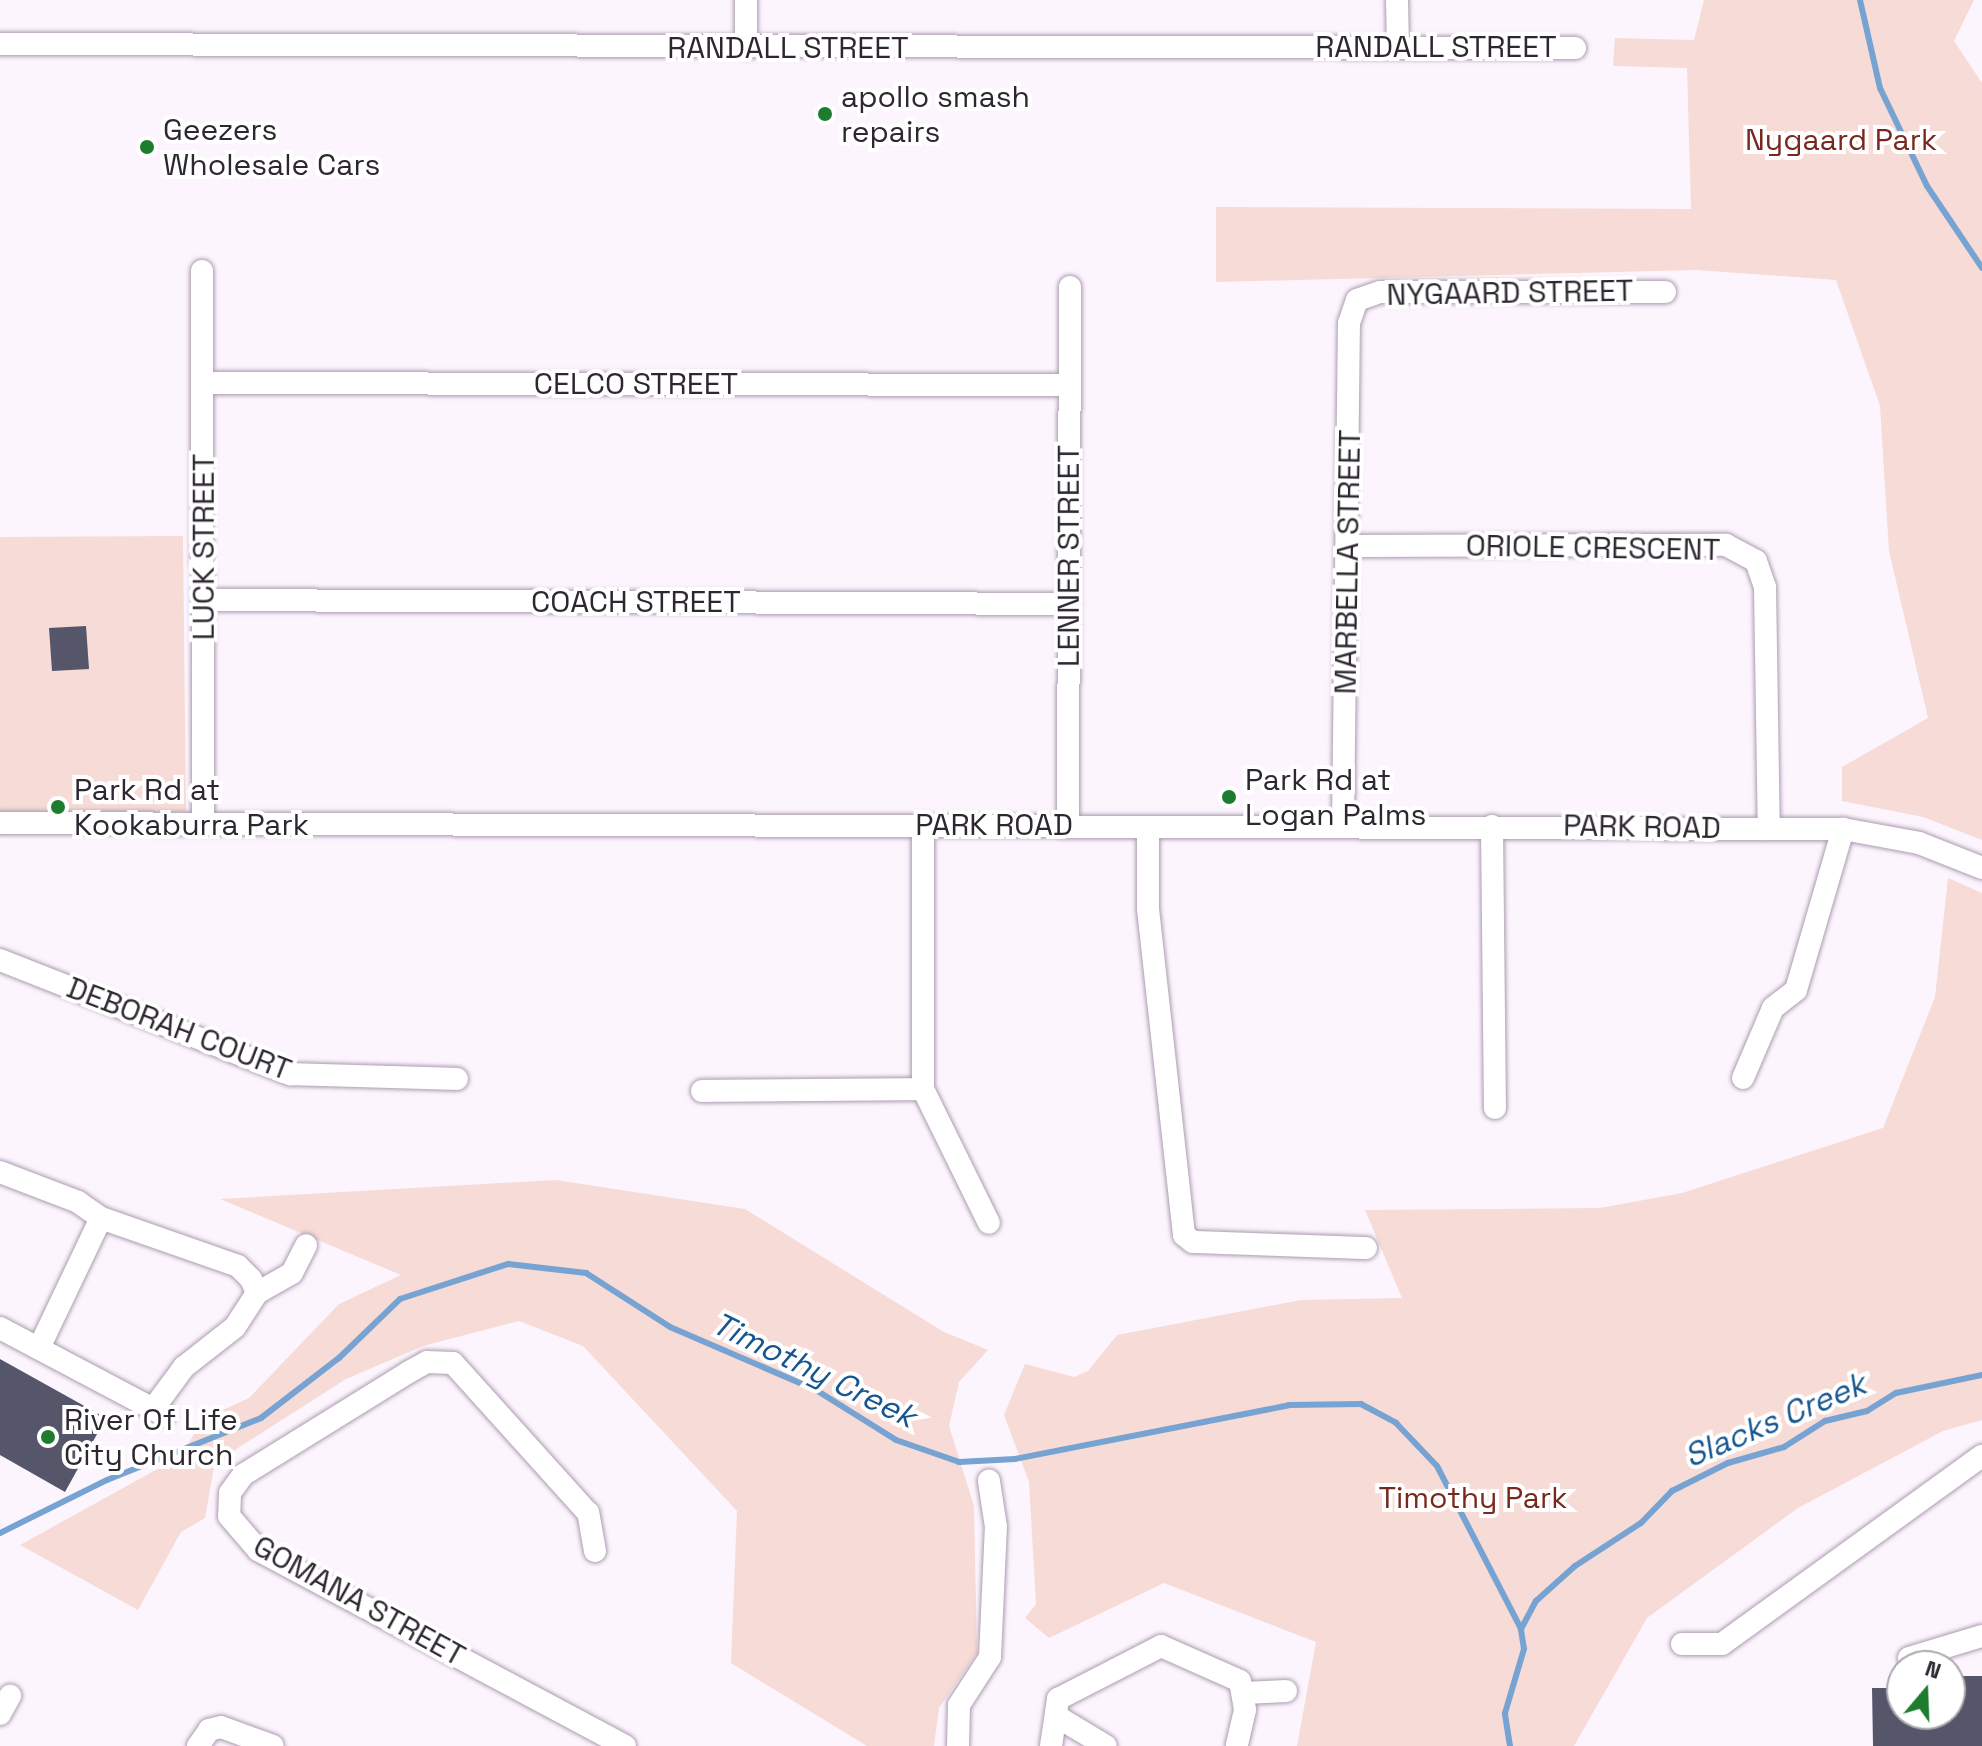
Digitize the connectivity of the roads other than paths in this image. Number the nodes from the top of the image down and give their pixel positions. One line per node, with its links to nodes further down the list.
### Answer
1 (746, 0): 5 (street)
2 (1397, 0): 4 (street)
3 (0, 44): 5 (street, RANDALL STREET)
4 (1398, 46): 5 (street, RANDALL STREET); 6 (street, RANDALL STREET)
5 (746, 48)
6 (1575, 48)
7 (202, 271): 11 (street, LUCK STREET)
8 (1070, 287): 12 (street, LENNER STREET)
9 (1665, 292): 10 (street, NYGAARD STREET)
10 (1357, 300): 13 (street, MARBELLA STREET)
11 (204, 383): 12 (street, CELCO STREET); 14 (street, LUCK STREET)
12 (1068, 385): 15 (street, LENNER STREET)
13 (1350, 546): 20 (street, MARBELLA STREET); 23 (street, ORIOLE CRESCENT)
14 (204, 600): 15 (street, COACH STREET); 17 (street, LUCK STREET)
15 (1069, 604): 19 (street, LENNER STREET)
16 (0, 823): 17 (street, PARK ROAD)
17 (203, 823): 18 (street, PARK ROAD)
18 (923, 825): 19 (street, PARK ROAD); 29 (street)
19 (1068, 825): 22 (street, PARK ROAD)
20 (1343, 825): 21 (street, PARK ROAD); 22 (street, PARK ROAD)
21 (1492, 826): 23 (street, PARK ROAD); 31 (street)
22 (1148, 827): 36 (street)
23 (1769, 829): 24 (street, PARK ROAD)
24 (1843, 829): 25 (street, PARK ROAD); 27 (street)
25 (1982, 868)
26 (0, 960): 28 (street, DEBORAH COURT)
27 (1743, 1078)
28 (457, 1079)
29 (923, 1089): 30 (street); 34 (street)
30 (702, 1091)
31 (1495, 1108)
32 (0, 1172): 33 (street)
33 (101, 1218): 37 (street); 39 (street)
34 (989, 1223)
35 (306, 1245): 37 (street)
36 (1366, 1248)
37 (257, 1293): 39 (street)
38 (0, 1328): 39 (street)
39 (39, 1348)
40 (1982, 1456): 44 (street)
41 (989, 1481): 52 (street)
42 (595, 1551): 51 (street, GOMANA STREET)
43 (1982, 1636): 45 (street)
44 (1682, 1644)
45 (1936, 1650)
46 (1286, 1691): 47 (street)
47 (1245, 1693): 48 (street); 55 (street)
48 (1056, 1716): 53 (street); 54 (street)
49 (198, 1746): 50 (street)
50 (273, 1746)
51 (625, 1746)
52 (958, 1746)
53 (1051, 1746)
54 (1106, 1746)
55 (1237, 1746)

